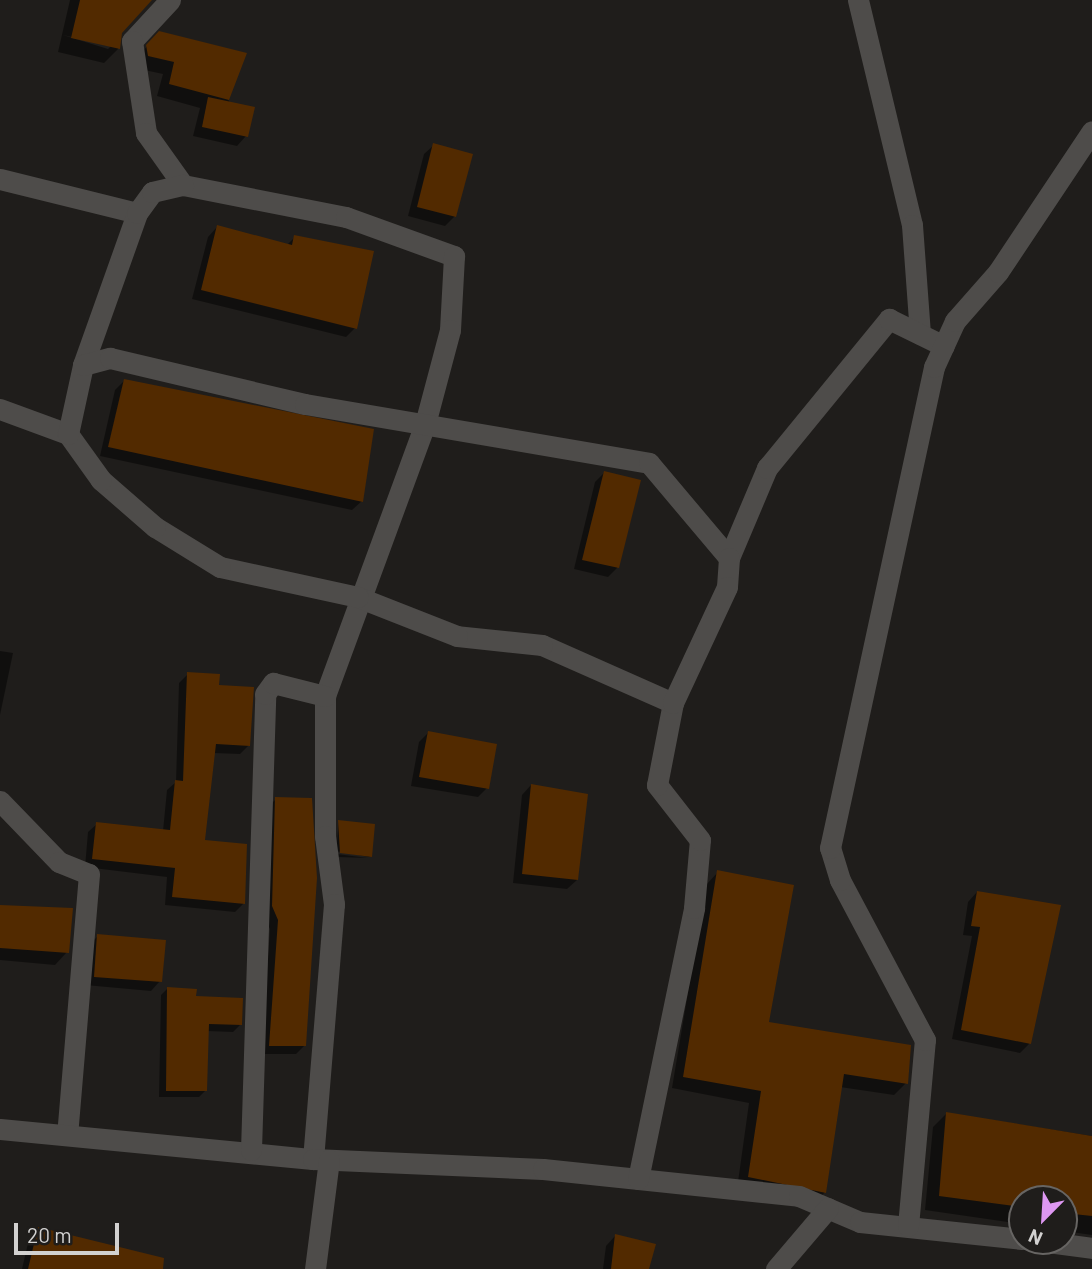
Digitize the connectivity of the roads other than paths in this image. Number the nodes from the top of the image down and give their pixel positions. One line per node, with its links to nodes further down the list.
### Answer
1 (170, 0): 5 (street)
2 (858, 0): 7 (street)
3 (1092, 131): 8 (street)
4 (0, 179): 6 (street)
5 (183, 185): 6 (street); 11 (street)
6 (137, 213): 9 (street)
7 (920, 334): 8 (street); 13 (street)
8 (944, 346): 24 (street)
9 (83, 365): 11 (street); 12 (street)
10 (0, 409): 12 (street)
11 (425, 424): 13 (street); 14 (street)
12 (68, 434): 14 (street)
13 (729, 558): 16 (street)
14 (358, 597): 15 (street); 16 (street)
15 (325, 696): 20 (street); 21 (street)
16 (673, 703): 22 (street)
17 (0, 801): 19 (street)
18 (0, 1129): 19 (street)
19 (67, 1135): 20 (street)
20 (251, 1150): 21 (street)
21 (321, 1160): 22 (street); 26 (street)
22 (638, 1179): 23 (street)
23 (828, 1208): 24 (street); 27 (street)
24 (908, 1226): 25 (street)
25 (1008, 1237)
26 (315, 1269)
27 (776, 1269)

